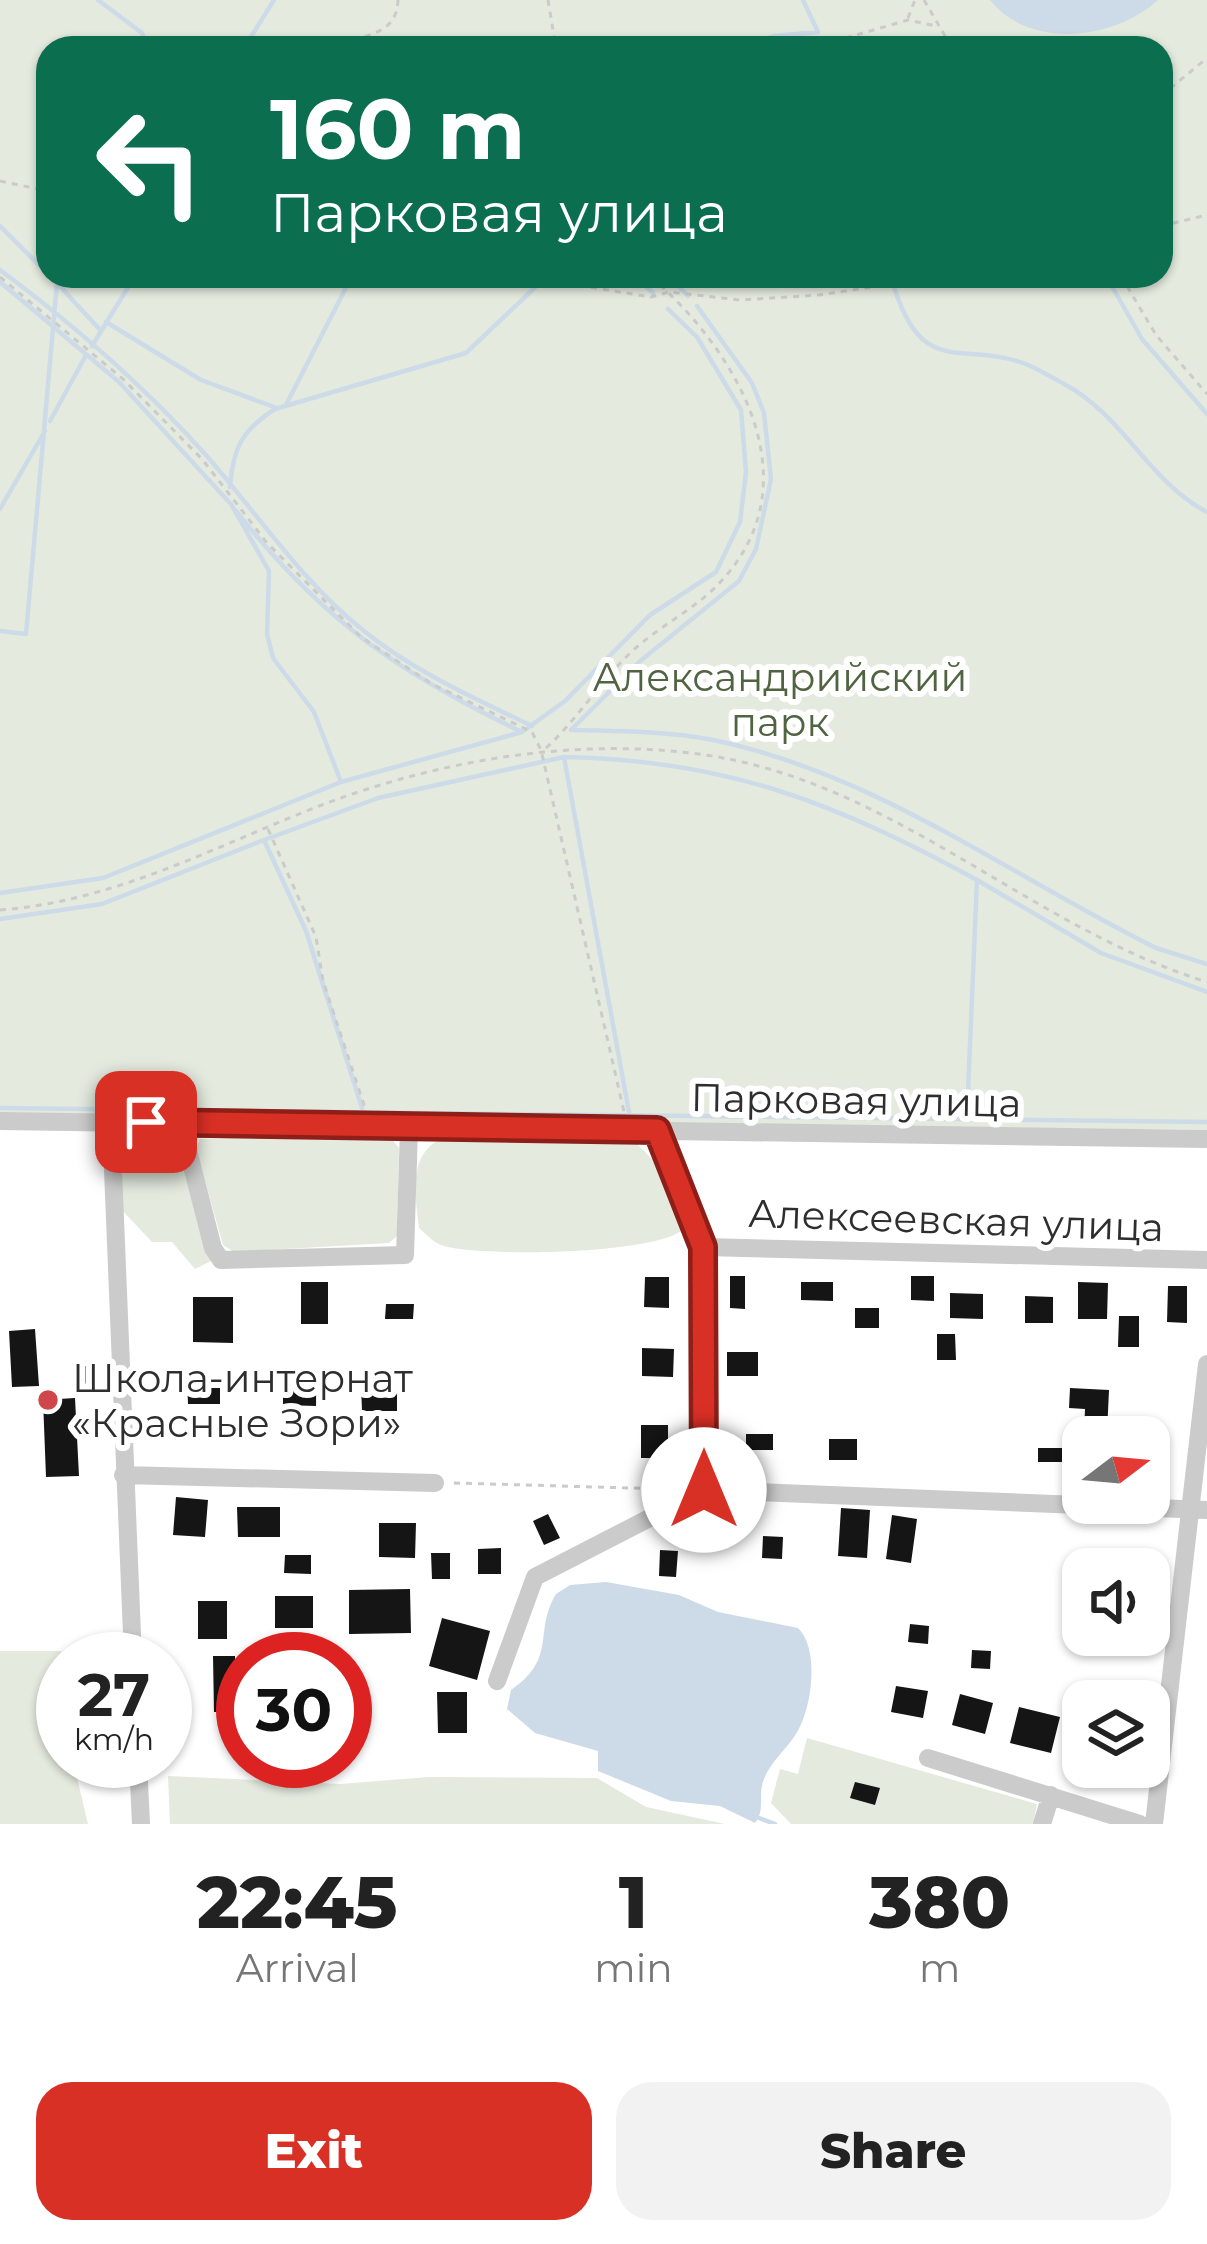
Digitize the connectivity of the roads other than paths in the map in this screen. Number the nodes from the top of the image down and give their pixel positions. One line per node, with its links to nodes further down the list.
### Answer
1 (0, 1120): 2 (street, Парковая улица)
2 (111, 1121): 3 (street, Парковая улица); 10 (street)
3 (181, 1123): 4 (street, Парковая улица); 4 (street)
4 (409, 1127): 5 (street, Парковая улица)
5 (657, 1130): 6 (street, Парковая улица); 7 (street)
6 (1207, 1139)
7 (703, 1247): 8 (street, Алексеевская улица); 12 (street)
8 (1207, 1260)
9 (1207, 1364): 13 (street)
10 (123, 1475): 11 (street); 14 (street)
11 (434, 1483)
12 (704, 1490): 13 (street); 15 (street)
13 (1200, 1510): 22 (street)
14 (132, 1632)
15 (497, 1682)
16 (928, 1758): 18 (street)
17 (139, 1788): 19 (street)
18 (1052, 1795): 20 (street); 21 (street)
19 (141, 1824)
20 (1042, 1824)
21 (1140, 1824)
22 (1154, 1824)

